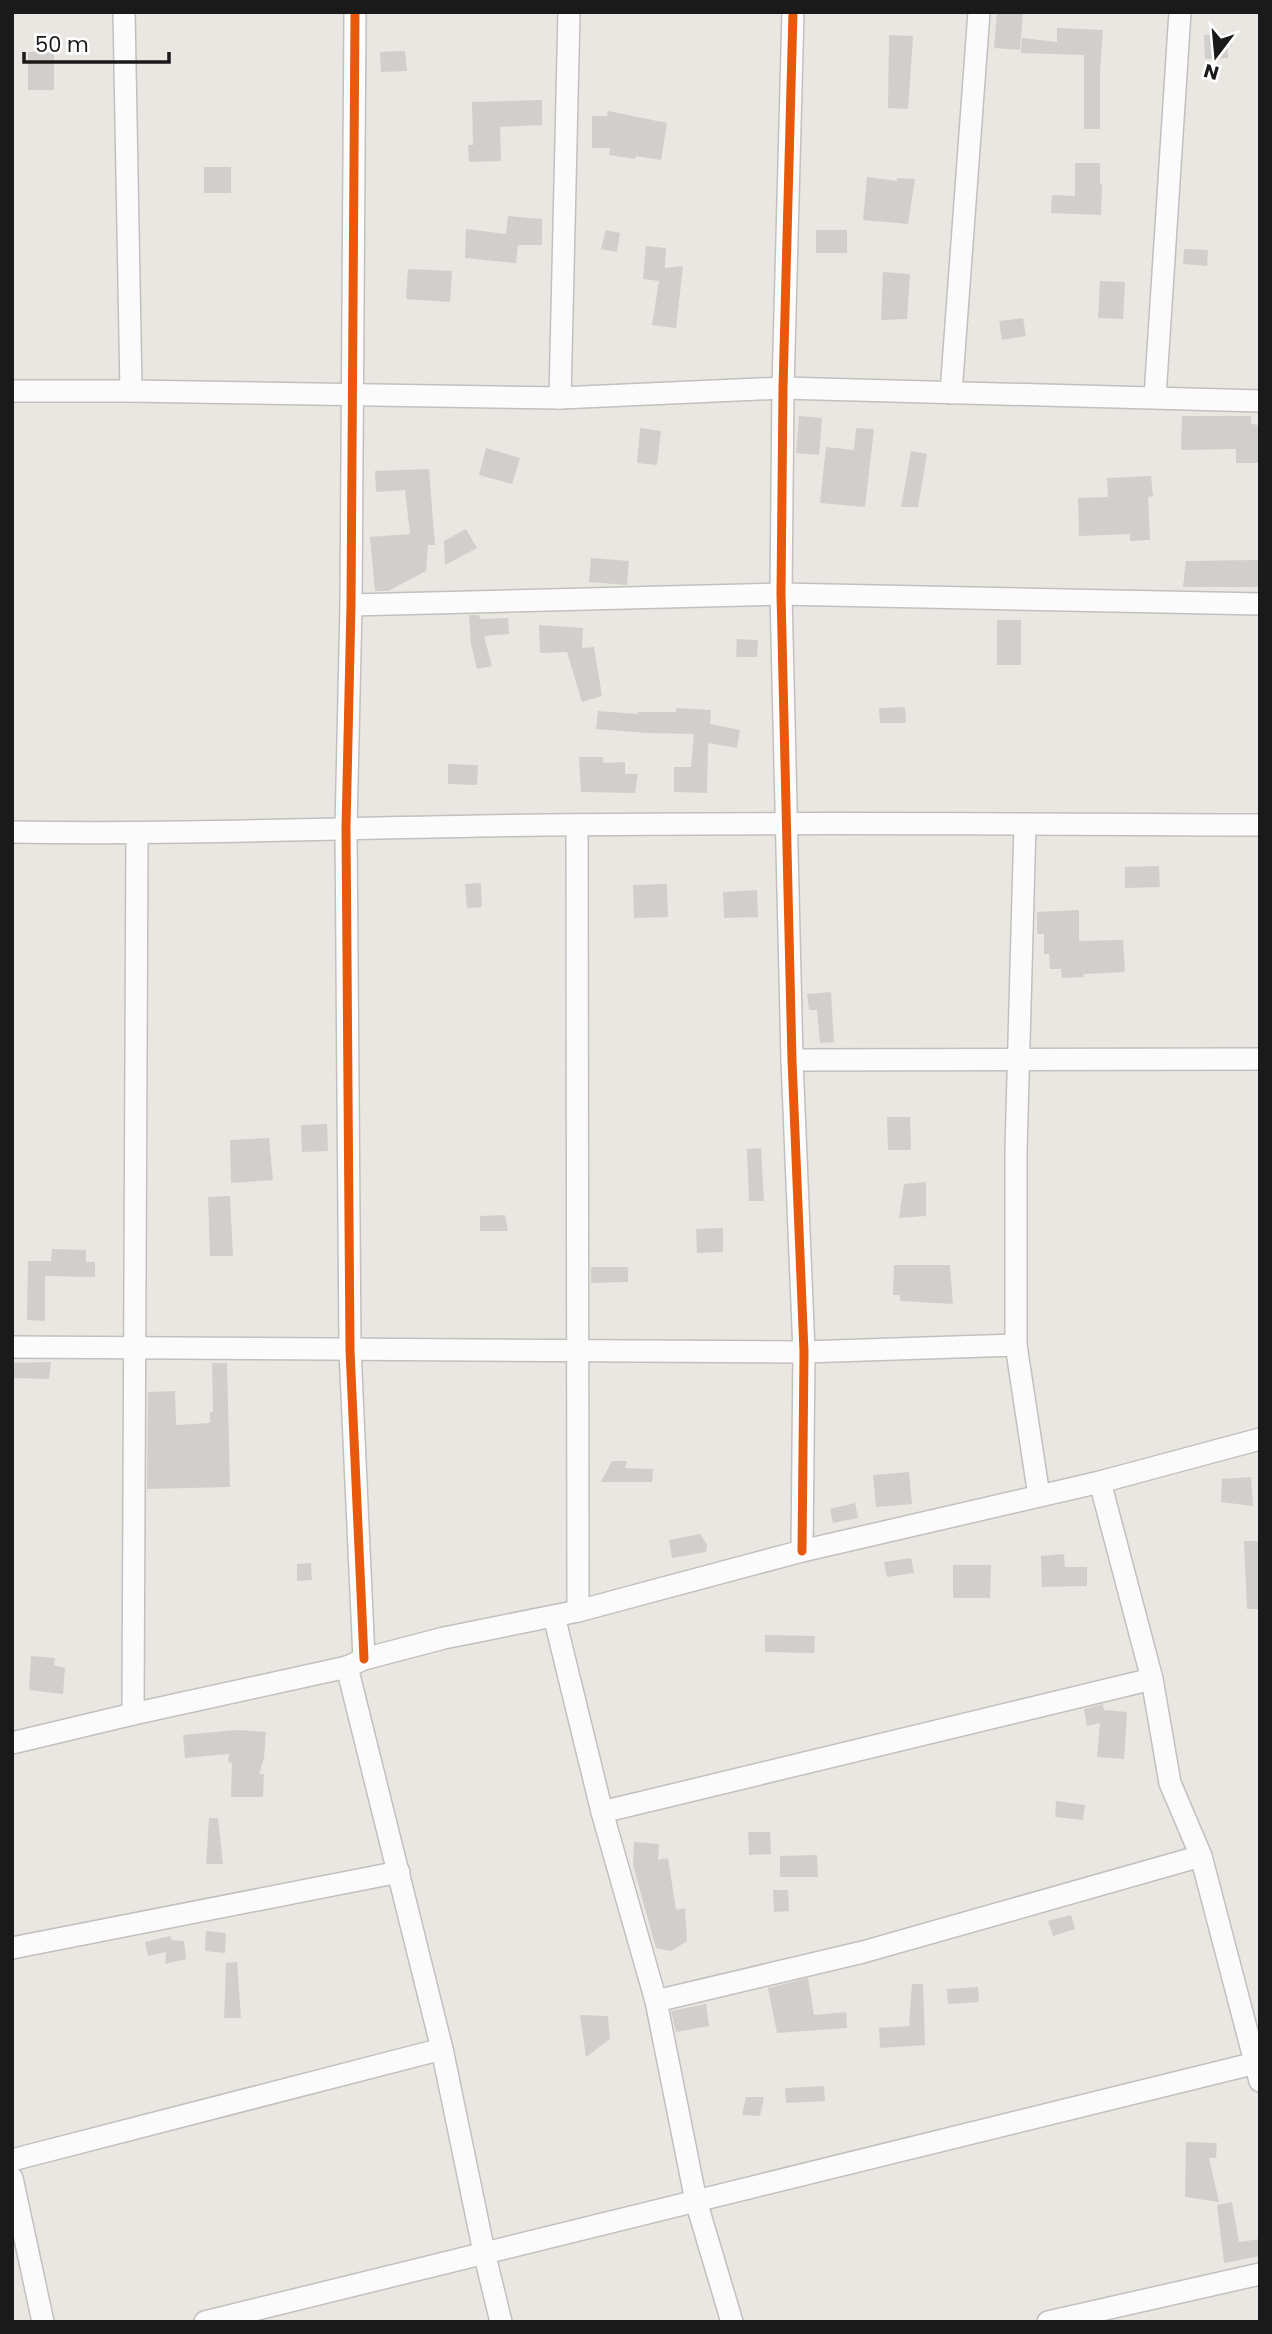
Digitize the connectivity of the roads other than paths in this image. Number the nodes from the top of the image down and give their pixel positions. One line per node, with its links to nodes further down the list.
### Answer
1 (124, 12): 9 (street)
2 (355, 12): 11 (street)
3 (569, 12): 13 (street)
4 (793, 12): 7 (street)
5 (979, 12): 10 (street)
6 (1180, 12): 12 (street)
7 (783, 388): 10 (street); 13 (street); 15 (street)
8 (12, 391): 9 (street)
9 (131, 391): 11 (street)
10 (951, 393): 12 (street)
11 (351, 396): 13 (street); 17 (street)
12 (1155, 397): 14 (street)
13 (560, 398)
14 (1260, 401)
15 (781, 594): 16 (street); 17 (street); 18 (street)
16 (1260, 604)
17 (351, 605): 22 (street)
18 (787, 824): 19 (street); 20 (street); 26 (street)
19 (1025, 824): 21 (street); 27 (street)
20 (577, 825): 22 (street); 32 (street)
21 (1260, 825)
22 (346, 828): 24 (street); 31 (street)
23 (12, 832): 24 (street)
24 (136, 834): 30 (street)
25 (1260, 1059): 27 (street)
26 (792, 1060): 27 (street); 33 (street)
27 (1018, 1060): 28 (street)
28 (1016, 1345): 33 (street); 36 (street)
29 (12, 1347): 30 (street)
30 (134, 1347): 31 (street); 42 (street)
31 (350, 1350): 32 (street); 40 (street)
32 (577, 1351): 33 (street); 38 (street)
33 (804, 1352): 37 (street)
34 (1260, 1439): 35 (street)
35 (1100, 1482): 36 (street); 41 (street)
36 (1039, 1496): 37 (street)
37 (802, 1551): 38 (street)
38 (578, 1611): 39 (street)
39 (555, 1616): 40 (street); 44 (street)
40 (355, 1663): 42 (street); 46 (street)
41 (1152, 1679): 44 (street); 45 (street)
42 (133, 1714): 43 (street)
43 (12, 1743)
44 (602, 1812): 48 (street)
45 (1201, 1856): 48 (street); 50 (street)
46 (399, 1872): 47 (street); 49 (street)
47 (12, 1948)
48 (656, 2001): 53 (street)
49 (442, 2049): 51 (street); 54 (street)
50 (1258, 2069): 53 (street)
51 (12, 2160)
52 (12, 2178): 56 (street)
53 (696, 2201): 54 (street); 59 (street)
54 (484, 2252): 57 (street); 58 (street)
55 (1260, 2274): 60 (street)
56 (43, 2322)
57 (205, 2322)
58 (501, 2322)
59 (732, 2322)
60 (1048, 2322)

